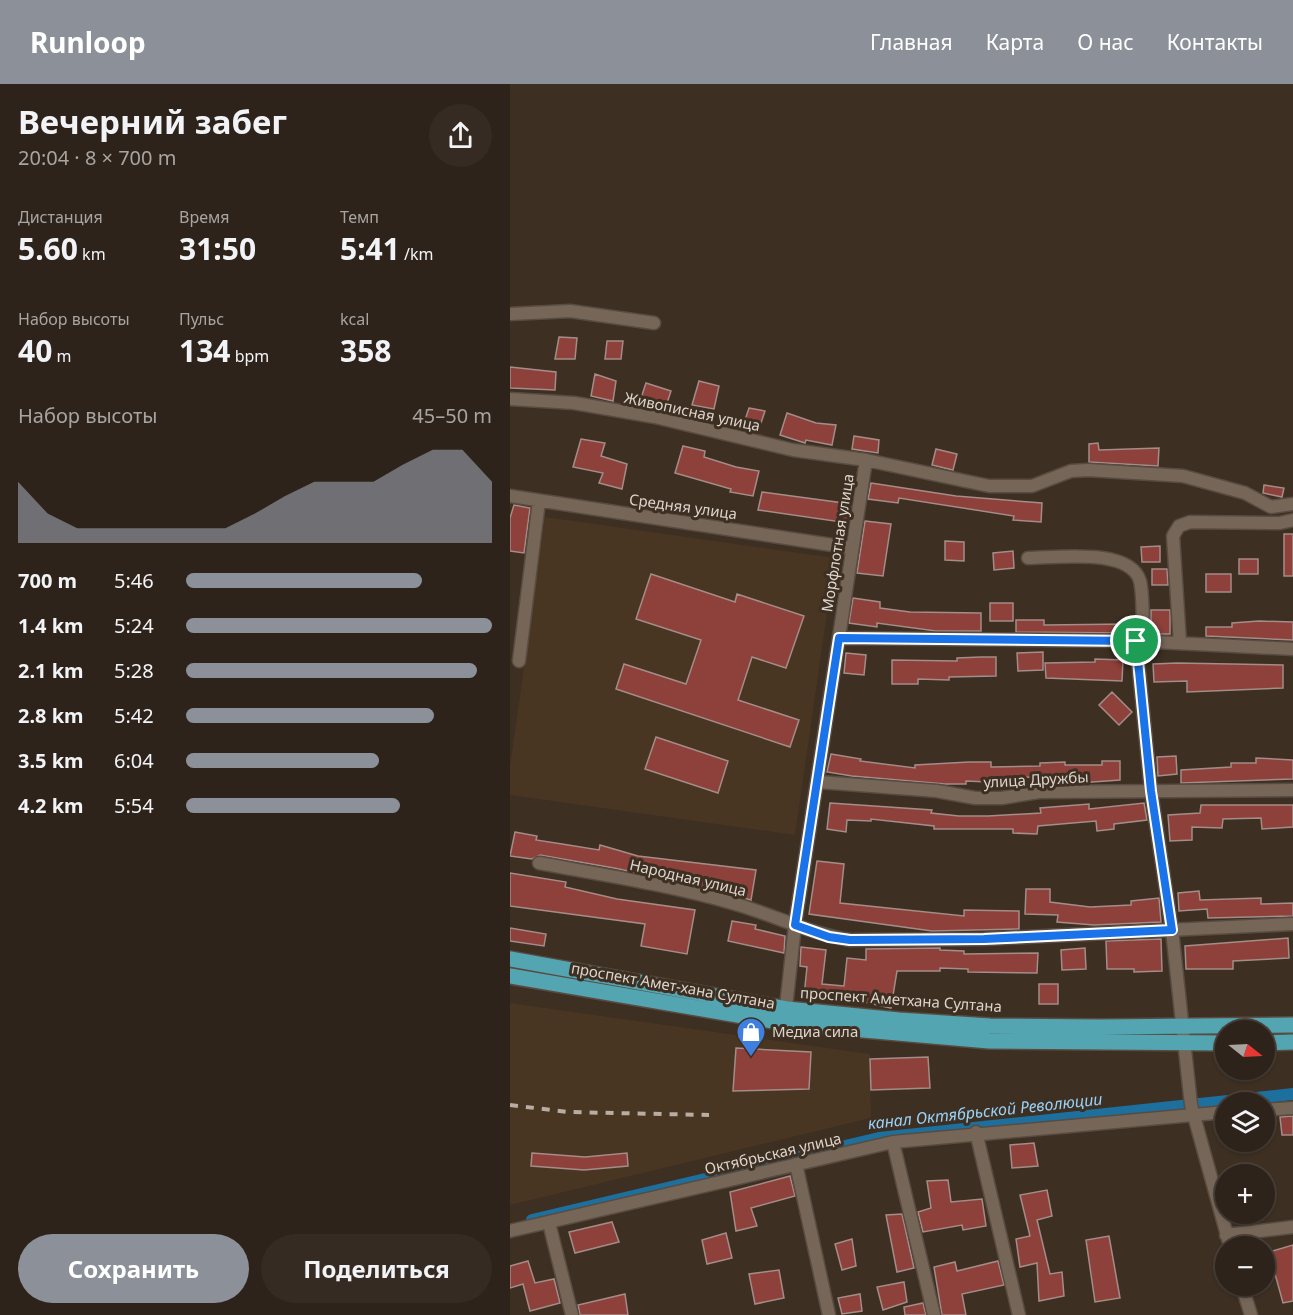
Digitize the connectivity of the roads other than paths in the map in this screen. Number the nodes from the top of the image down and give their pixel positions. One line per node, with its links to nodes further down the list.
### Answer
1 (510, 314): 2 (street)
2 (654, 323)
3 (510, 399): 4 (street, Живописная улица)
4 (866, 460): 7 (street, Живописная улица); 9 (street, Морфлотная улица)
5 (510, 496): 6 (street, Средняя улица)
6 (539, 501): 9 (street, Средняя улица); 15 (street)
7 (1293, 504)
8 (1293, 520): 13 (street)
9 (852, 548): 11 (street, Морфлотная улица)
10 (1028, 558): 12 (street)
11 (839, 638): 12 (street); 16 (street, Морфлотная улица)
12 (1140, 642): 13 (street); 18 (street)
13 (1180, 643): 14 (street)
14 (1293, 649)
15 (519, 661)
16 (819, 782): 18 (street, улица Дружбы); 21 (street, Морфлотная улица)
17 (1293, 790): 18 (street, улица Дружбы)
18 (1151, 791): 22 (street)
19 (539, 863): 21 (street, Народная улица)
20 (1293, 924): 22 (street, Народная улица)
21 (795, 925): 22 (street, Народная улица); 25 (street, Морфлотная улица)
22 (1172, 930): 27 (street)
23 (510, 959): 25 (main road, проспект Аметхана Султана)
24 (510, 976): 25 (main road, проспект Амет-хана Султана)
25 (786, 1016): 27 (main road, проспект Аметхана Султана); 30 (main road, проспект Амет-хана Султана)
26 (1293, 1024): 27 (main road, проспект Аметхана Султана)
27 (1184, 1027): 30 (street)
28 (1275, 1042): 29 (main road)
29 (1293, 1042)
30 (1184, 1043): 31 (main road, проспект Амет-хана Султана); 33 (street)
31 (1215, 1043)
32 (1293, 1108): 34 (street)
33 (1192, 1109): 35 (street, Октябрьская улица); 36 (street, Октябрьская улица); 42 (street)
34 (1275, 1109)
35 (1215, 1111)
36 (976, 1132): 37 (street, Октябрьская улица); 48 (street)
37 (893, 1142): 38 (street, Октябрьская улица); 47 (street)
38 (796, 1164): 39 (street, Октябрьская улица); 46 (street)
39 (549, 1223): 41 (street, Октябрьская улица); 45 (street)
40 (1293, 1227): 43 (street)
41 (510, 1231)
42 (1227, 1236)
43 (1251, 1236)
44 (1245, 1296): 49 (street)
45 (572, 1315)
46 (829, 1315)
47 (934, 1315)
48 (1019, 1315)
49 (1251, 1315)

